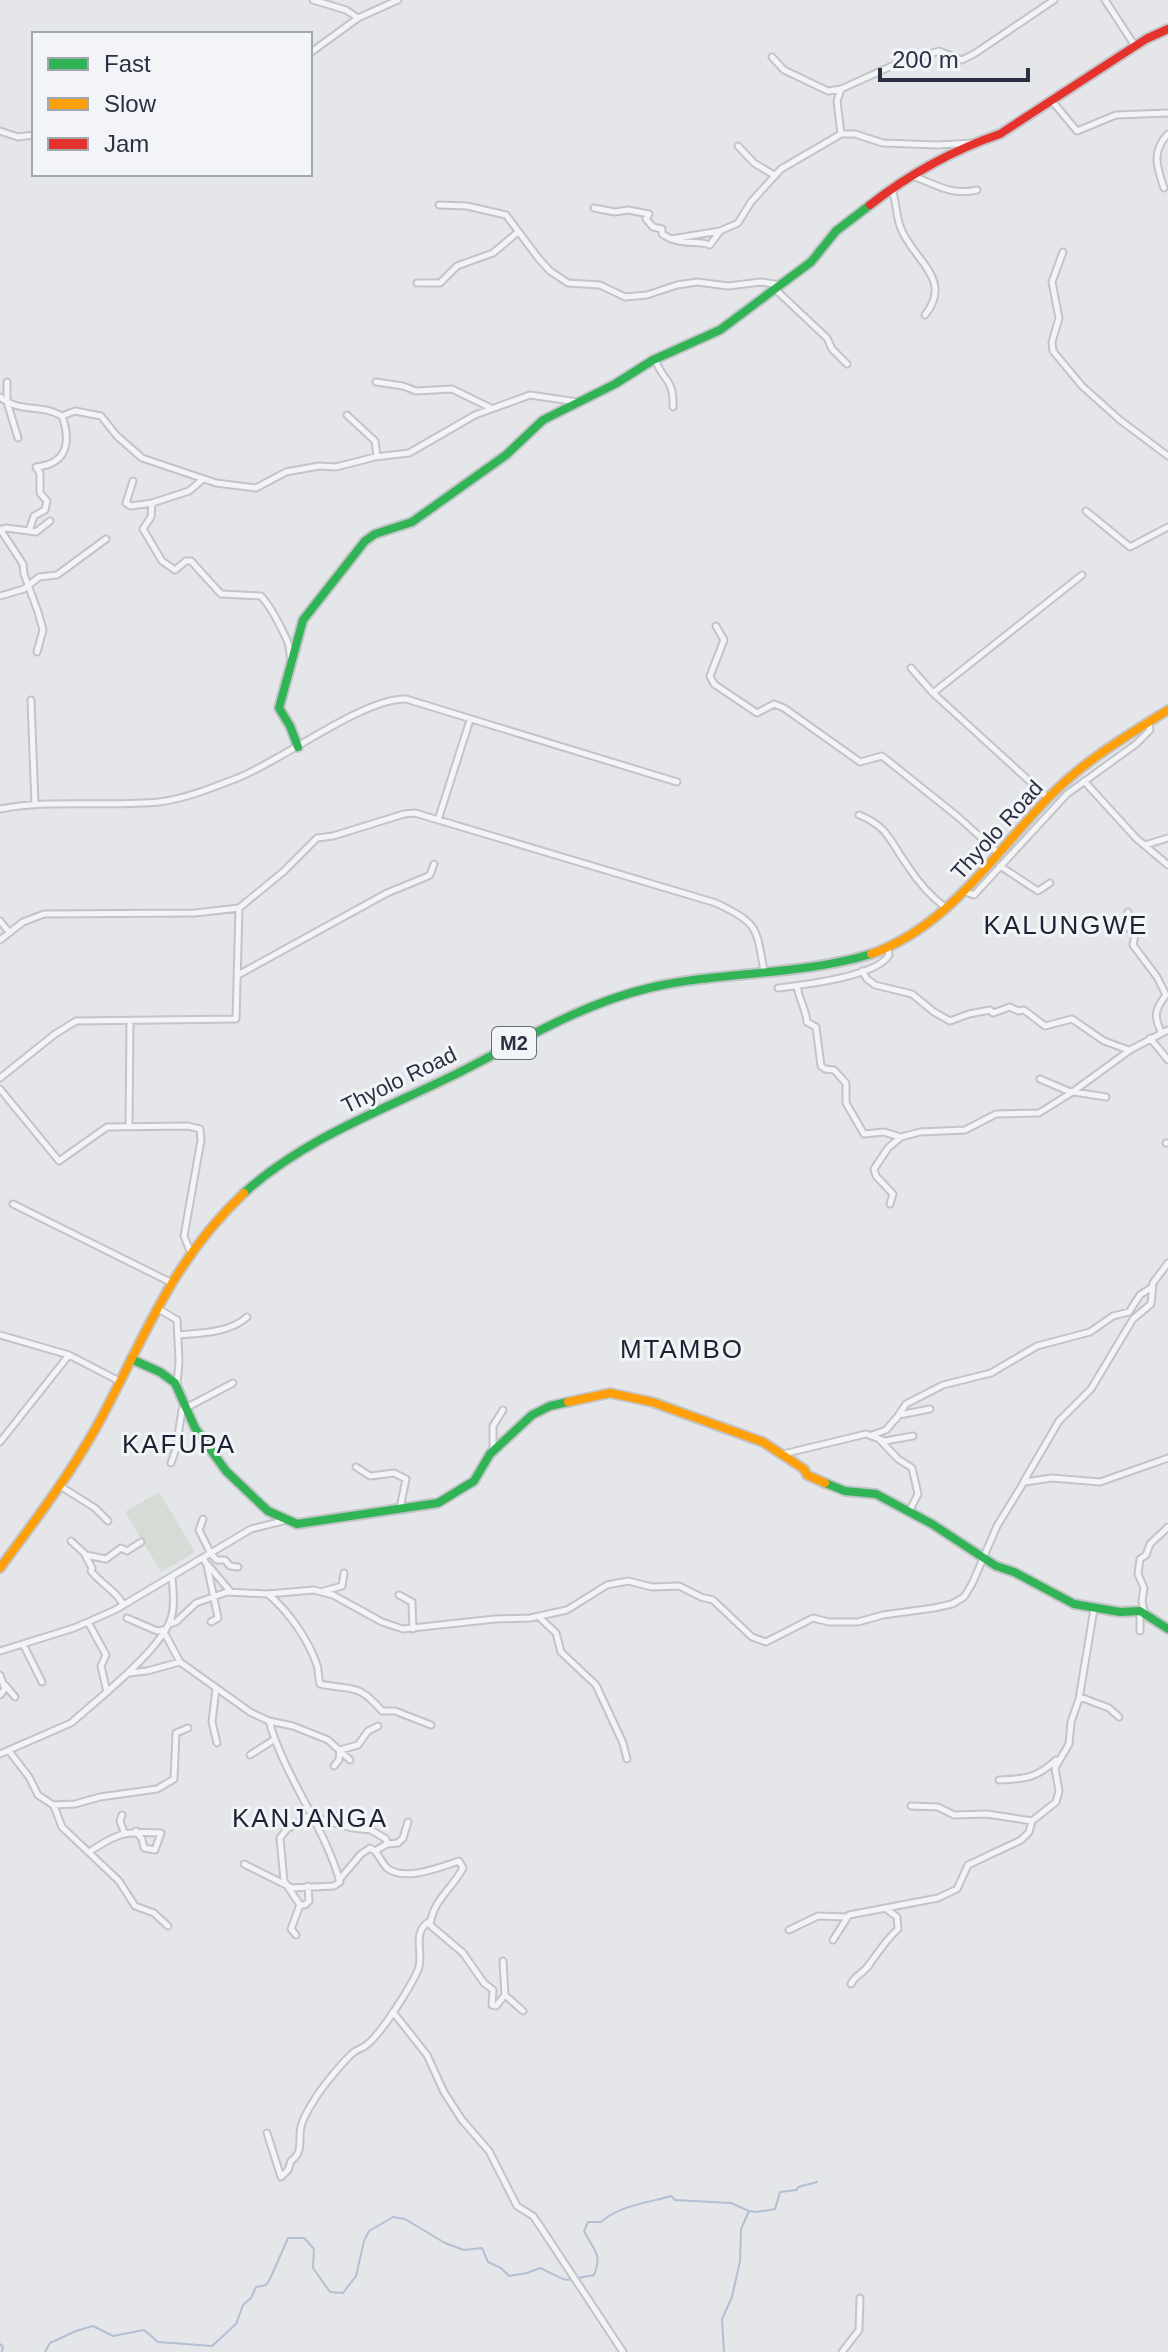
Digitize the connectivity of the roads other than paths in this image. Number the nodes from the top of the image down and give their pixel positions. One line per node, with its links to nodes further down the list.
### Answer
1 (313, 0): 5 (street)
2 (398, 0): 5 (street)
3 (1054, 0): 10 (street)
4 (1105, 0): 7 (street)
5 (358, 18): 8 (street)
6 (1168, 29): 7 (main road)
7 (1136, 47): 11 (main road)
8 (312, 52)
9 (772, 57): 10 (street)
10 (841, 89): 14 (street)
11 (1052, 101): 12 (street); 17 (main road)
12 (1168, 113)
13 (0, 131): 16 (street)
14 (841, 134): 17 (street); 19 (street)
15 (1168, 134): 22 (street)
16 (32, 135)
17 (974, 143): 20 (main road)
18 (738, 146): 19 (street)
19 (774, 175): 26 (street)
20 (911, 176): 21 (main road); 23 (street)
21 (891, 188): 31 (main road); 32 (street)
22 (1164, 188)
23 (977, 190)
24 (439, 205): 27 (street)
25 (594, 208): 28 (street)
26 (720, 231): 28 (street); 28 (street)
27 (518, 232): 30 (street); 31 (street)
28 (671, 239)
29 (1063, 252): 45 (street)
30 (417, 283)
31 (779, 288): 33 (main road); 34 (street)
32 (925, 315)
33 (655, 359): 38 (main road); 39 (street)
34 (847, 364)
35 (7, 382): 37 (street)
36 (376, 382): 40 (street)
37 (3, 401): 42 (street); 43 (street)
38 (579, 402): 40 (street); 60 (main road)
39 (673, 407)
40 (492, 408): 44 (street)
41 (347, 415): 44 (street)
42 (62, 416): 46 (street); 53 (street)
43 (18, 438)
44 (377, 456): 46 (street)
45 (1168, 456)
46 (203, 479): 48 (street)
47 (133, 481): 48 (street)
48 (152, 503): 60 (street)
49 (1086, 511): 51 (street)
50 (50, 521): 53 (street)
51 (1168, 527)
52 (0, 529): 53 (street); 56 (street)
53 (29, 531)
54 (106, 539): 56 (street)
55 (1082, 575): 62 (street)
56 (29, 583): 57 (street); 59 (street)
57 (0, 596)
58 (716, 626): 77 (street)
59 (37, 652)
60 (292, 660): 67 (main road)
61 (911, 668): 62 (street)
62 (933, 693): 70 (street)
63 (31, 700): 71 (street)
64 (1168, 710): 66 (main road, Thyolo Road / M2)
65 (470, 720): 67 (street); 69 (street); 74 (street)
66 (1148, 722): 68 (street); 70 (main road, Thyolo Road / M2)
67 (298, 747): 71 (street)
68 (1084, 781): 76 (street); 80 (street)
69 (677, 782)
70 (1048, 798): 77 (main road, Thyolo Road / M2)
71 (35, 805): 72 (street)
72 (0, 809)
73 (859, 815): 84 (street)
74 (438, 820): 83 (street); 91 (street)
75 (1168, 838): 76 (street)
76 (1145, 845): 79 (street)
77 (998, 853): 82 (main road, Thyolo Road / M2)
78 (434, 864): 92 (street)
79 (1168, 865)
80 (1000, 866): 81 (street); 82 (street)
81 (1050, 883)
82 (965, 892): 84 (main road, Thyolo Road / M2)
83 (239, 908): 87 (street); 92 (street)
84 (947, 909): 89 (main road, Thyolo Road / M2)
85 (1128, 912): 96 (street)
86 (0, 921): 87 (street)
87 (9, 932): 88 (street)
88 (0, 940)
89 (887, 948): 90 (street); 91 (main road, Thyolo Road / M2)
90 (862, 971): 93 (street); 98 (street)
91 (764, 972): 109 (main road, Thyolo Road / M2)
92 (238, 975): 95 (street)
93 (797, 986): 94 (street); 106 (street)
94 (778, 988)
95 (130, 1021): 100 (street); 105 (street)
96 (1165, 1031): 97 (street)
97 (1150, 1038): 98 (street); 99 (street)
98 (1130, 1050): 103 (street)
99 (1168, 1060)
100 (0, 1078)
101 (1040, 1079): 103 (street)
102 (0, 1089): 105 (street)
103 (1075, 1091): 104 (street); 106 (street)
104 (1106, 1097)
105 (129, 1126): 109 (street)
106 (901, 1137): 108 (street)
107 (13, 1204): 111 (street)
108 (890, 1204)
109 (191, 1251): 111 (main road, Thyolo Road / M2)
110 (1168, 1263): 112 (street)
111 (171, 1283): 113 (main road, Thyolo Road / M2)
112 (1152, 1287): 125 (street); 135 (street)
113 (157, 1308): 116 (street); 118 (main road, Thyolo Road / M2)
114 (247, 1317): 116 (street)
115 (0, 1335): 117 (street)
116 (178, 1335): 121 (street)
117 (69, 1355): 119 (street); 129 (street)
118 (131, 1359): 119 (main road, Thyolo Road / M2); 121 (main road)
119 (120, 1381): 136 (main road, Thyolo Road / M2)
120 (233, 1383): 122 (street)
121 (177, 1385): 122 (main road)
122 (185, 1408): 133 (street); 141 (main road)
123 (930, 1409): 125 (street)
124 (503, 1410): 130 (street)
125 (896, 1419): 126 (street)
126 (871, 1435): 128 (street); 131 (street)
127 (913, 1436): 128 (street)
128 (880, 1440): 138 (street)
129 (0, 1442)
130 (493, 1451): 131 (main road); 137 (main road)
131 (783, 1454): 138 (main road)
132 (1168, 1458): 135 (street)
133 (171, 1463)
134 (356, 1467): 137 (street)
135 (1024, 1482): 148 (street)
136 (58, 1485): 140 (street); 151 (main road, Thyolo Road / M2)
137 (399, 1509): 141 (main road)
138 (909, 1512): 148 (main road)
139 (203, 1519): 145 (street)
140 (108, 1521)
141 (283, 1521): 145 (street)
142 (1168, 1527): 161 (street)
143 (71, 1541): 146 (street)
144 (141, 1542): 146 (street)
145 (211, 1554): 147 (street); 150 (street)
146 (85, 1555): 159 (street)
147 (203, 1558): 149 (street); 153 (street)
148 (983, 1558): 160 (main road); 162 (street)
149 (207, 1565): 155 (street); 158 (street)
150 (238, 1567)
151 (0, 1568)
152 (344, 1573): 154 (street)
153 (172, 1577): 159 (street); 166 (street)
154 (323, 1591): 156 (street); 168 (street)
155 (230, 1592): 156 (street); 158 (street)
156 (267, 1594): 185 (street)
157 (399, 1595): 168 (street)
158 (214, 1596): 165 (street); 166 (street)
159 (123, 1605): 164 (street)
160 (1094, 1609): 161 (main road); 182 (street)
161 (1142, 1611): 167 (main road); 170 (street)
162 (539, 1617): 168 (street); 195 (street)
163 (127, 1618): 169 (street)
164 (88, 1622): 171 (street); 179 (street)
165 (211, 1622)
166 (169, 1624): 169 (street)
167 (1165, 1624)
168 (413, 1629)
169 (164, 1631): 173 (street); 174 (street)
170 (1140, 1631)
171 (23, 1644): 172 (street); 176 (street)
172 (0, 1651)
173 (180, 1662): 174 (street); 178 (street)
174 (129, 1673): 179 (street)
175 (0, 1675): 177 (street)
176 (42, 1682)
177 (5, 1684): 180 (street); 181 (street)
178 (216, 1688): 184 (street); 189 (street)
179 (107, 1692): 191 (street)
180 (0, 1695)
181 (15, 1697)
182 (1080, 1697): 183 (street); 194 (street)
183 (1119, 1717)
184 (269, 1721): 188 (street); 190 (street)
185 (431, 1725)
186 (378, 1726): 190 (street)
187 (188, 1728): 199 (street)
188 (275, 1739): 193 (street); 202 (street)
189 (217, 1743)
190 (340, 1750): 196 (street); 197 (street)
191 (9, 1751): 192 (street); 199 (street)
192 (0, 1754)
193 (250, 1755)
194 (1061, 1756): 198 (street); 203 (street)
195 (627, 1759)
196 (350, 1760)
197 (334, 1766)
198 (999, 1780)
199 (53, 1805): 209 (street)
200 (911, 1806): 203 (street)
201 (122, 1815): 206 (street)
202 (312, 1816): 207 (street); 211 (street); 213 (street)
203 (1032, 1821): 215 (street)
204 (408, 1822): 207 (street)
205 (136, 1831): 205 (street); 206 (street)
206 (124, 1832): 209 (street)
207 (387, 1844): 208 (street)
208 (375, 1851): 211 (street); 217 (street)
209 (89, 1852): 218 (street)
210 (244, 1864): 213 (street)
211 (339, 1880): 212 (street)
212 (308, 1886): 213 (street); 214 (street)
213 (288, 1887): 214 (street)
214 (300, 1905): 220 (street)
215 (885, 1908): 216 (street); 223 (street)
216 (846, 1917): 219 (street); 221 (street)
217 (430, 1921): 224 (street); 226 (street)
218 (168, 1926)
219 (789, 1930)
220 (296, 1935)
221 (833, 1940)
222 (503, 1961): 224 (street)
223 (851, 1984)
224 (505, 1995): 225 (street)
225 (523, 2011)
226 (393, 2012): 227 (street); 229 (street)
227 (267, 2133)
228 (860, 2298): 230 (street)
229 (623, 2352)
230 (842, 2352)

